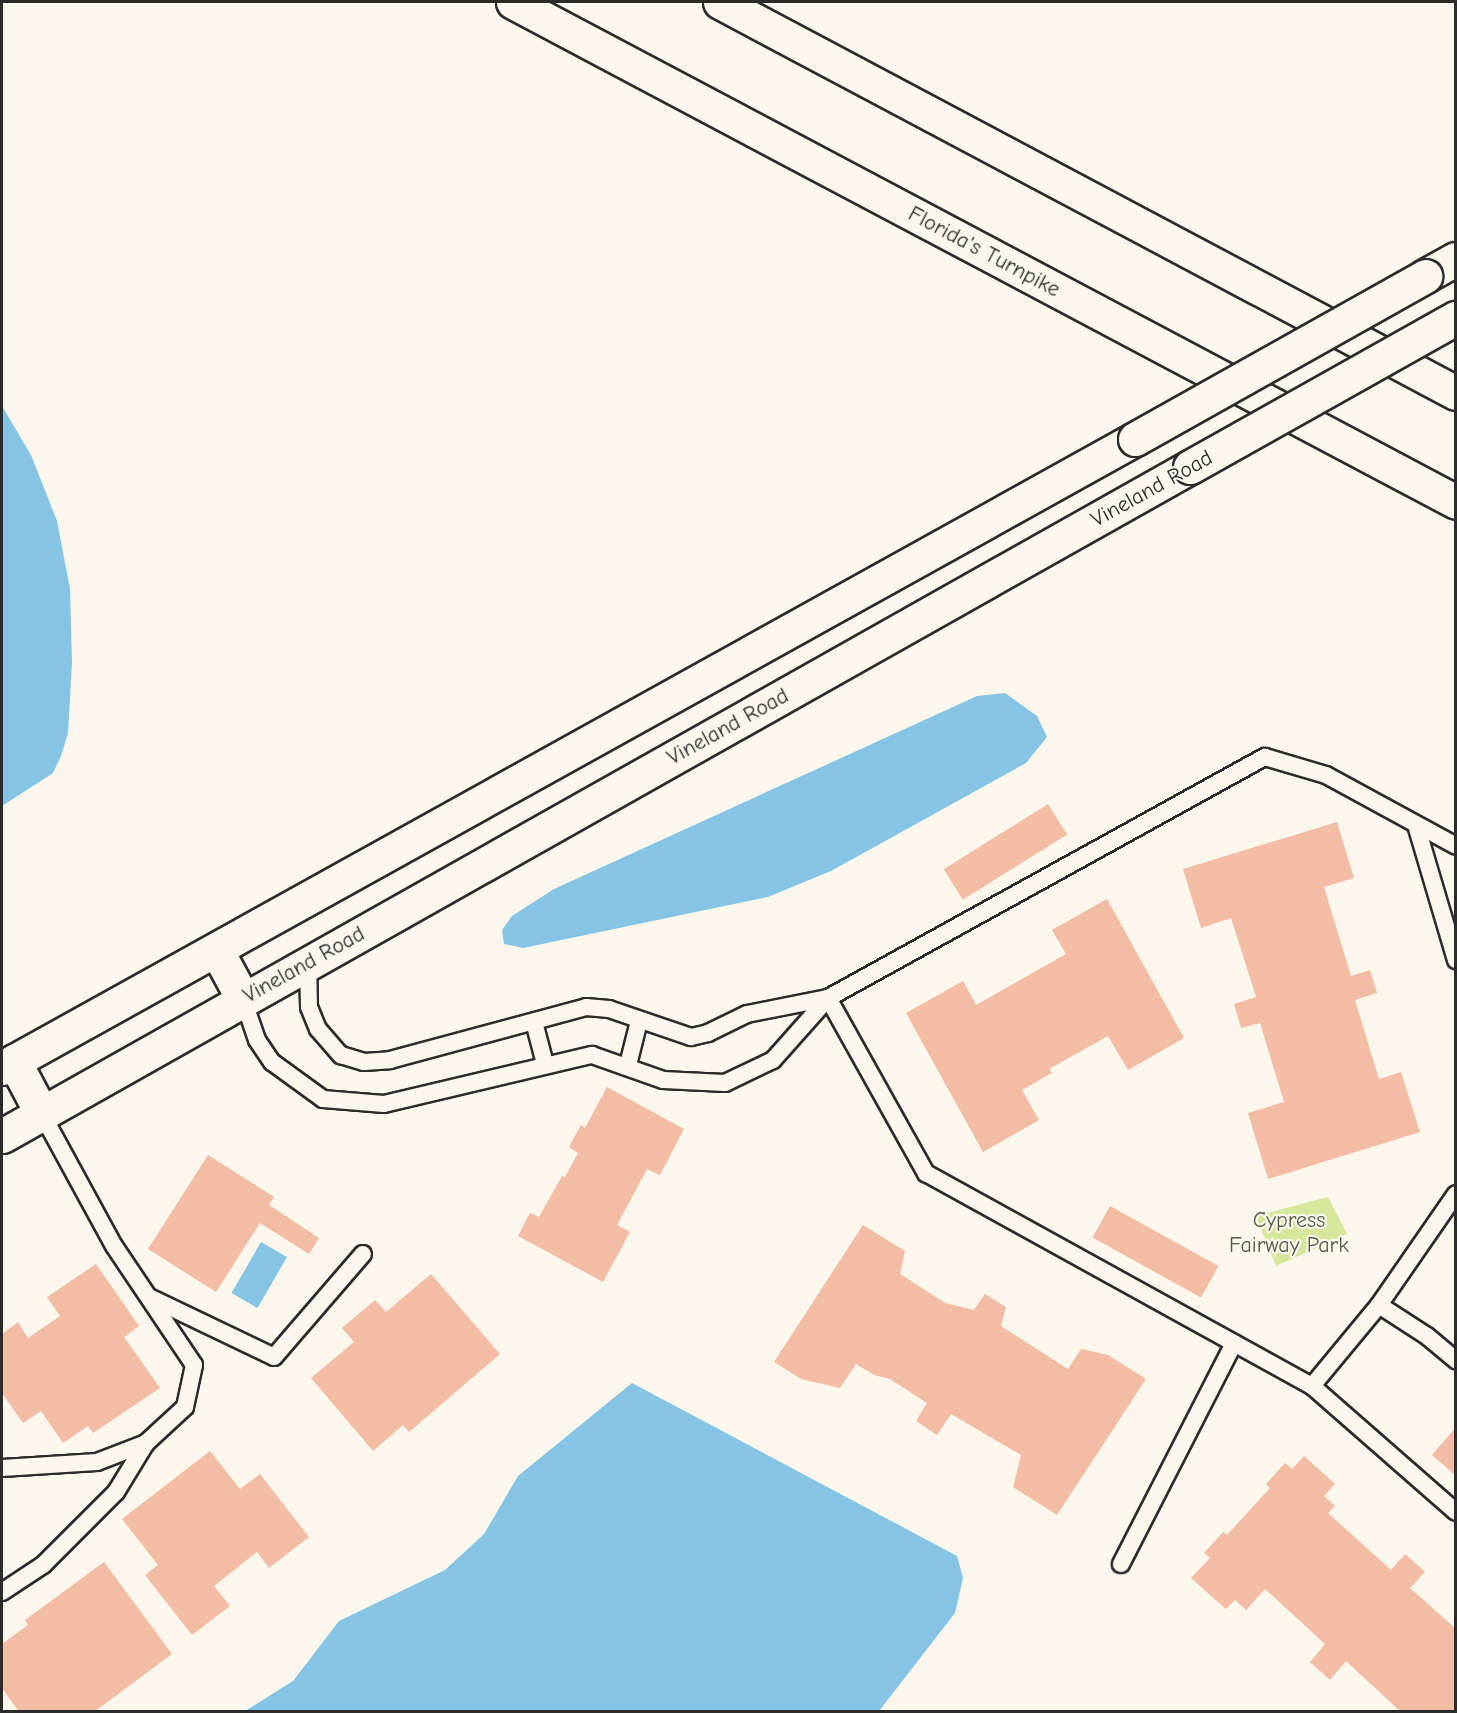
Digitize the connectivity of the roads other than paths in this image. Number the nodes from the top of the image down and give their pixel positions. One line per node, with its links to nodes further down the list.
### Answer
1 (513, 2): 6 (main road, Florida's Turnpike)
2 (720, 2): 5 (main road)
3 (1455, 259): 9 (main road, bridge)
4 (1455, 318): 11 (main road, Vineland Road, bridge)
5 (1455, 393)
6 (1455, 502)
7 (1416, 825): 8 (lane); 10 (lane); 13 (lane)
8 (1455, 846)
9 (217, 951): 12 (main road); 17 (main road)
10 (1455, 960)
11 (308, 963): 12 (main road, Vineland Road); 15 (lane)
12 (243, 999): 16 (lane); 19 (main road, Vineland Road)
13 (828, 999): 14 (lane); 18 (lane); 25 (lane)
14 (639, 1021): 15 (lane); 18 (lane)
15 (534, 1022): 16 (lane)
16 (545, 1064): 18 (lane)
17 (8, 1065): 19 (main road)
18 (628, 1065)
19 (42, 1114): 20 (main road, Vineland Road); 23 (lane)
20 (2, 1136)
21 (1455, 1194): 24 (lane)
22 (363, 1254): 23 (lane)
23 (150, 1298): 28 (lane)
24 (1379, 1305): 26 (lane); 27 (lane)
25 (1234, 1343): 27 (lane); 31 (lane)
26 (1455, 1360)
27 (1312, 1386): 30 (lane)
28 (146, 1443): 29 (lane); 32 (lane)
29 (2, 1468)
30 (1455, 1512)
31 (1121, 1564)
32 (2, 1592)

